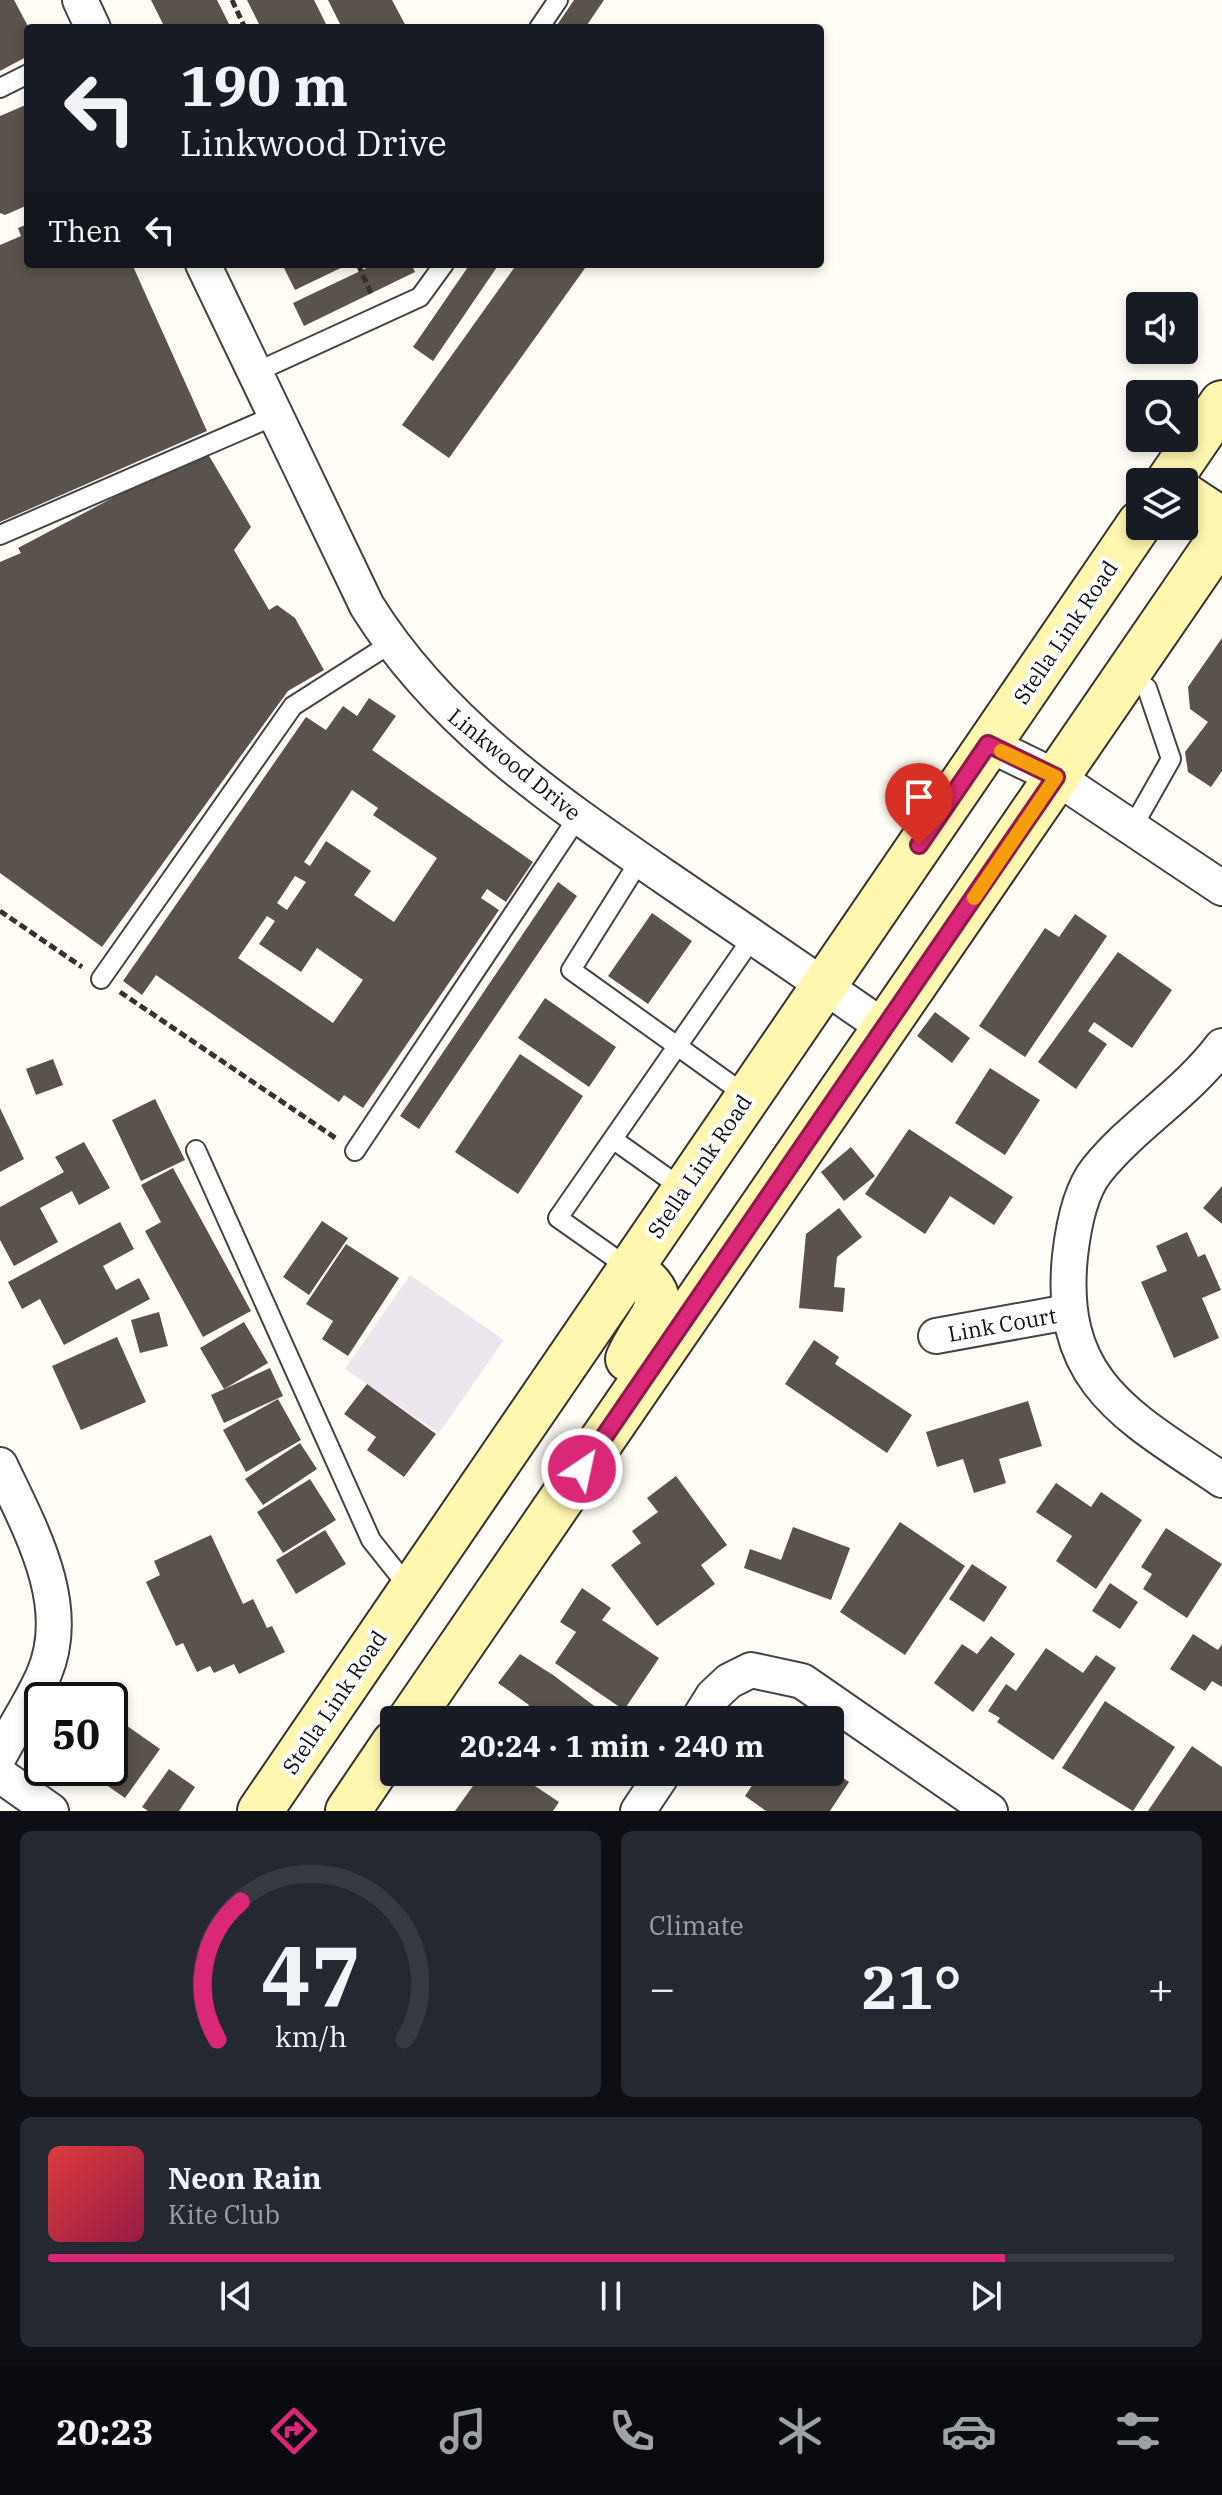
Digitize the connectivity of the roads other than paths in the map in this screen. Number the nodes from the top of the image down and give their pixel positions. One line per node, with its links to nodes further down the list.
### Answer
1 (80, 0): 3 (street)
2 (558, 0): 4 (lane)
3 (91, 24)
4 (542, 24)
5 (24, 76): 6 (lane)
6 (0, 88)
7 (205, 268): 9 (street, Linkwood Drive)
8 (441, 268): 9 (lane)
9 (254, 373): 11 (street, Linkwood Drive)
10 (1222, 403): 12 (main road)
11 (274, 416): 15 (lane); 18 (street, Linkwood Drive)
12 (1178, 468)
13 (1198, 504): 14 (main road)
14 (1222, 520)
15 (0, 535)
16 (1222, 536): 19 (main road)
17 (1128, 540): 20 (main road, Stella Link Road)
18 (390, 644): 22 (street, Linkwood Drive); 27 (lane)
19 (1127, 674): 21 (main road); 23 (lane)
20 (988, 744): 21 (street); 28 (main road, Stella Link Road)
21 (1056, 777): 23 (street); 29 (main road)
22 (578, 817): 24 (street, Linkwood Drive); 35 (lane)
23 (1132, 828): 25 (street)
24 (640, 860): 26 (street, Linkwood Drive); 31 (lane)
25 (1222, 888)
26 (753, 937): 28 (street, Linkwood Drive); 31 (lane)
27 (101, 979)
28 (823, 985): 29 (street, Linkwood Drive); 32 (main road, Stella Link Road)
29 (885, 1028): 41 (main road)
30 (1222, 1046): 38 (street)
31 (679, 1047): 32 (lane); 33 (lane)
32 (747, 1096): 36 (main road, Stella Link Road)
33 (614, 1140): 36 (lane); 37 (lane)
34 (196, 1150): 43 (lane)
35 (355, 1151)
36 (683, 1189): 37 (main road, Stella Link Road)
37 (629, 1268): 41 (main road); 43 (main road, Stella Link Road)
38 (1068, 1312): 39 (street, Link Court); 42 (street)
39 (936, 1336)
40 (0, 1465): 48 (street)
41 (582, 1469): 44 (main road)
42 (1222, 1480)
43 (410, 1589): 53 (main road, Stella Link Road)
44 (420, 1706)
45 (707, 1706): 46 (street)
46 (838, 1706)
47 (844, 1710): 56 (street)
48 (0, 1755)
49 (380, 1764): 54 (main road)
50 (0, 1775): 52 (street)
51 (655, 1786): 55 (street)
52 (51, 1811)
53 (260, 1811)
54 (348, 1811)
55 (638, 1811)
56 (990, 1811)

